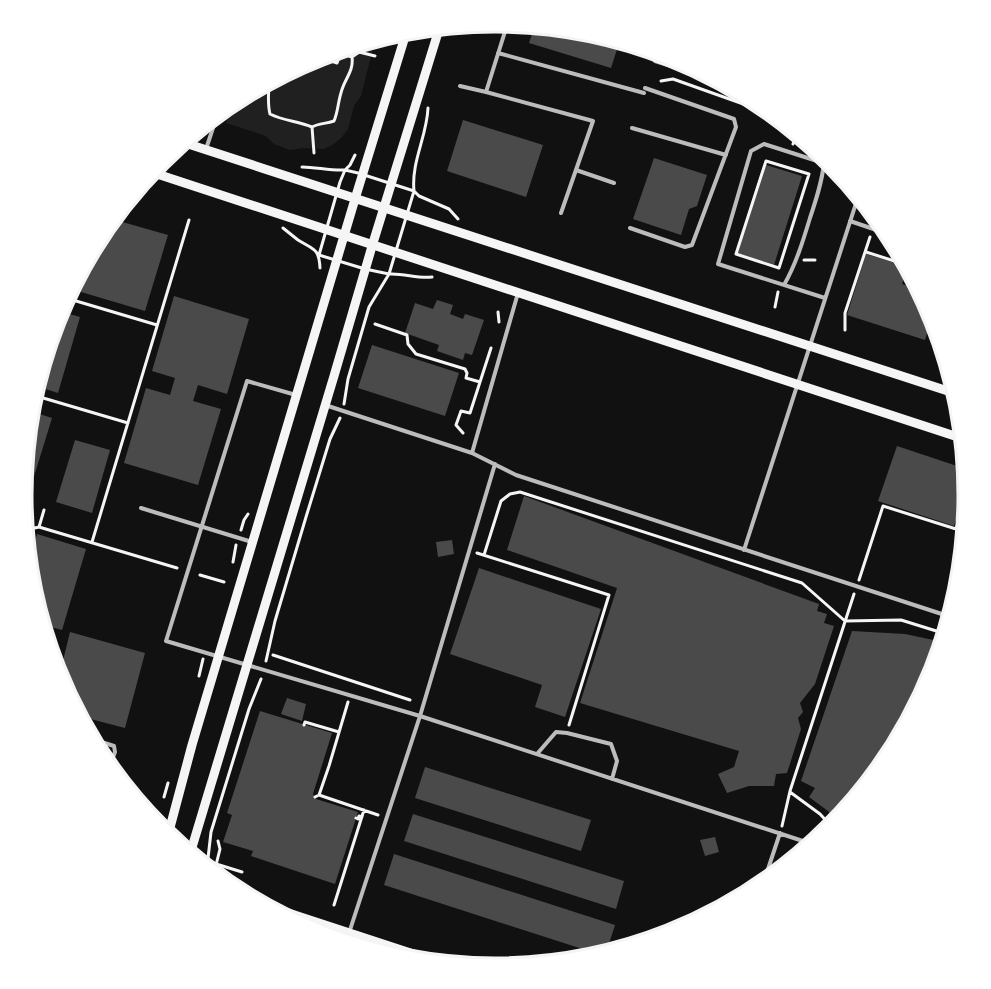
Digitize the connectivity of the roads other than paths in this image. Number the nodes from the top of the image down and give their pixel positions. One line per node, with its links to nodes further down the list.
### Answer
1 (505, 32): 4 (lane)
2 (437, 35): 21 (main road)
3 (404, 40): 19 (main road)
4 (498, 53): 8 (lane); 13 (lane)
5 (655, 61): 6 (lane)
6 (668, 65)
7 (460, 86): 8 (lane)
8 (486, 92): 16 (lane)
9 (213, 128): 12 (lane)
10 (632, 128): 13 (lane)
11 (191, 145): 12 (main road)
12 (206, 150): 19 (main road)
13 (726, 155): 24 (lane)
14 (816, 161): 28 (lane)
15 (823, 167): 28 (lane)
16 (576, 170): 18 (lane); 22 (lane)
17 (160, 175): 26 (main road)
18 (614, 183)
19 (355, 199): 21 (main road); 26 (main road)
20 (856, 204): 23 (lane)
21 (384, 208): 27 (main road); 31 (main road)
22 (561, 213)
23 (850, 221): 25 (lane); 30 (lane)
24 (630, 228)
25 (875, 229)
26 (345, 235): 27 (main road); 34 (main road)
27 (373, 243): 29 (main road); 35 (main road)
28 (784, 285): 30 (lane)
29 (518, 292): 32 (main road); 37 (lane)
30 (825, 298): 31 (lane)
31 (810, 346): 32 (lane); 33 (main road)
32 (797, 385): 36 (main road); 42 (lane)
33 (947, 391)
34 (297, 395): 40 (lane); 41 (main road)
35 (325, 405): 37 (lane); 45 (main road)
36 (955, 436)
37 (472, 453): 38 (lane)
38 (495, 464): 42 (lane); 46 (lane)
39 (141, 508): 40 (lane)
40 (202, 528): 41 (lane); 44 (lane)
41 (253, 542): 44 (main road)
42 (744, 550): 43 (lane)
43 (943, 614)
44 (219, 656): 45 (lane); 51 (main road)
45 (247, 665): 46 (lane); 54 (main road)
46 (420, 716): 48 (lane); 56 (lane)
47 (106, 744): 49 (lane)
48 (537, 754): 50 (lane); 50 (lane)
49 (114, 756)
50 (612, 779): 52 (lane)
51 (171, 825)
52 (780, 833): 53 (lane); 55 (lane)
53 (803, 841)
54 (196, 848)
55 (768, 868)
56 (349, 934)

